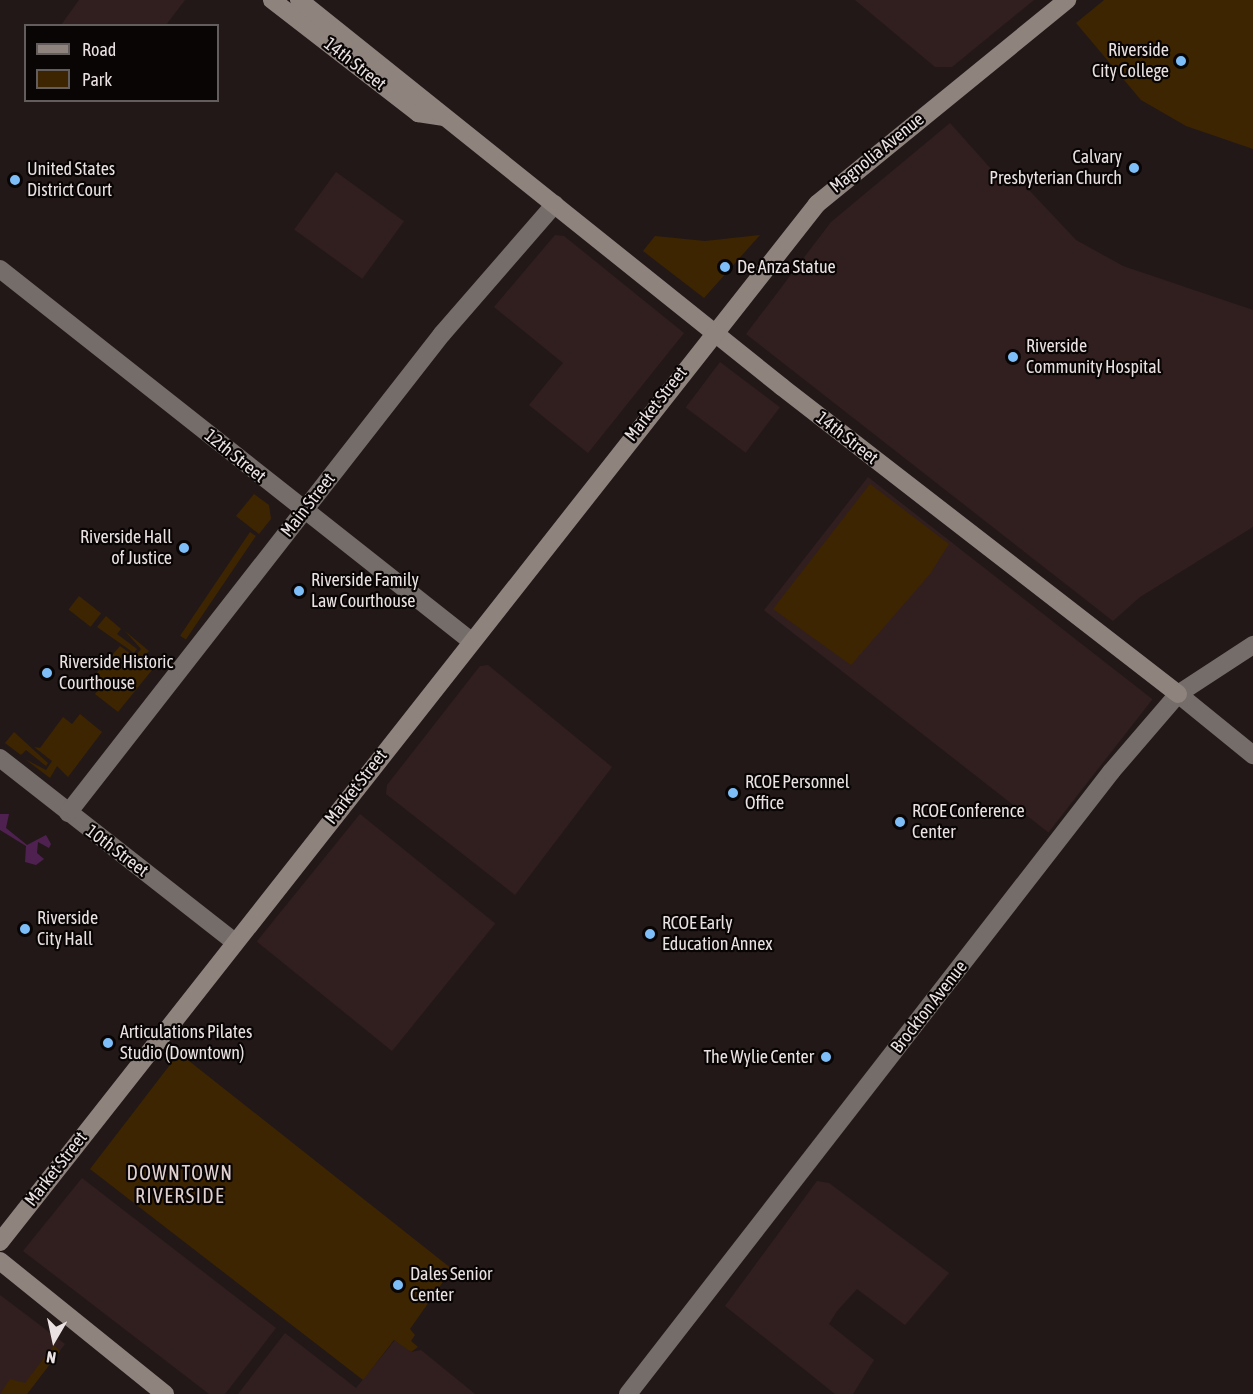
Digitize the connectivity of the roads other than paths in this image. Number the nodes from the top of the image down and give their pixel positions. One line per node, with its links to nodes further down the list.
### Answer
1 (272, 0): 4 (main road, 14th Street)
2 (299, 0): 4 (main road, 14th Street)
3 (1067, 0): 7 (main road, Magnolia Avenue)
4 (443, 117): 5 (main road, 14th Street)
5 (555, 204): 7 (main road, 14th Street); 8 (street, Main Street)
6 (0, 269): 8 (street, 12th Street)
7 (714, 332): 9 (main road, Market Street); 11 (main road, 14th Street)
8 (303, 512): 9 (street, 12th Street); 14 (street, Main Street)
9 (471, 641): 15 (main road, Market Street)
10 (1253, 645): 11 (street, Brockton Avenue)
11 (1178, 694): 12 (street, 14th Street); 19 (street, Brockton Avenue)
12 (1253, 755)
13 (0, 758): 14 (street, 10th Street)
14 (68, 813): 15 (street, 10th Street)
15 (235, 942): 16 (main road, Market Street)
16 (0, 1242)
17 (0, 1261): 18 (main road)
18 (165, 1394)
19 (628, 1394)

